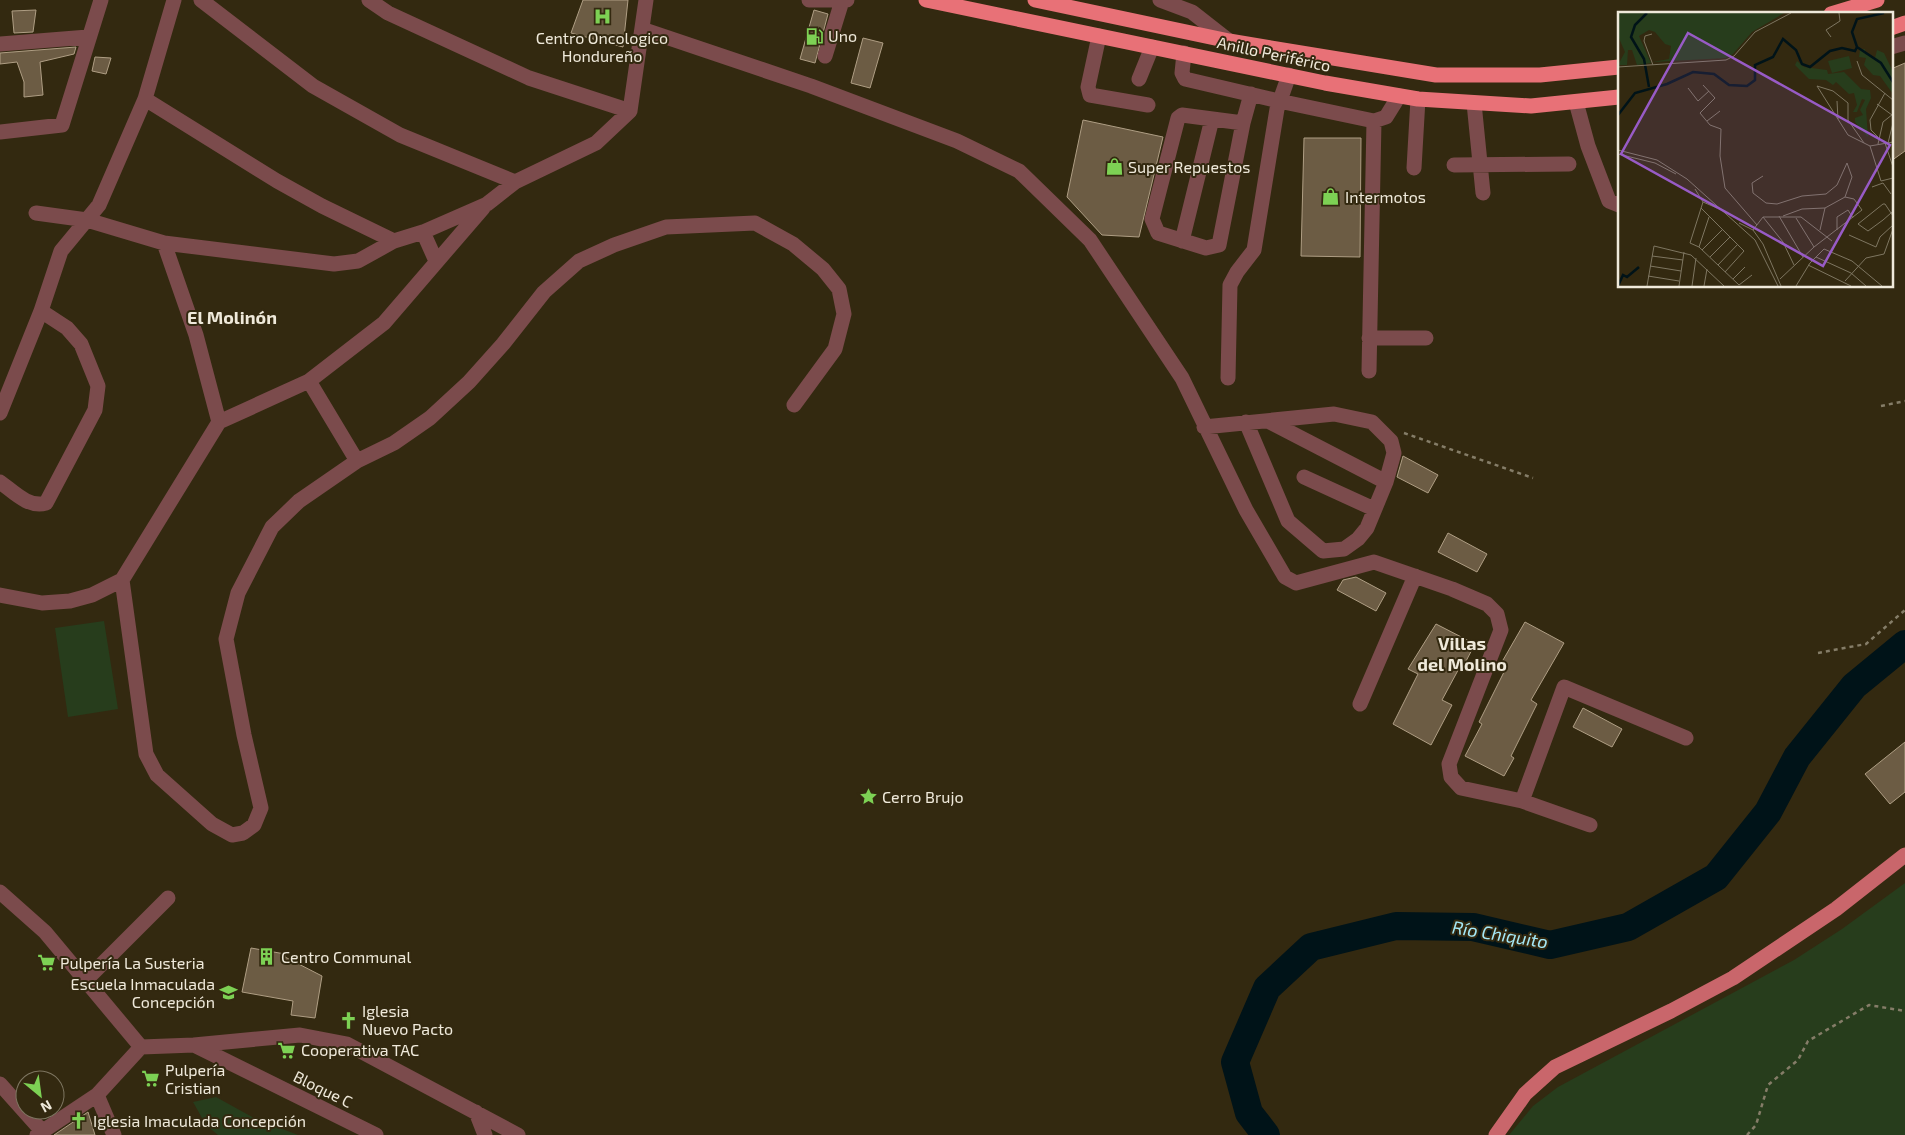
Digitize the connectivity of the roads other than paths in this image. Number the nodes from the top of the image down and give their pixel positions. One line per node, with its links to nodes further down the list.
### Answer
1 (101, 0): 17 (street)
2 (174, 0): 31 (street)
3 (201, 0): 46 (street)
4 (370, 0): 37 (street)
5 (646, 0): 15 (street)
6 (809, 0): 7 (street)
7 (845, 0): 24 (street)
8 (926, 0): 16 (highway, Anillo Periférico)
9 (1035, 0): 18 (highway, Anillo Periférico)
10 (1160, 0): 18 (street)
11 (1877, 0): 12 (highway)
12 (1838, 12)
13 (1905, 24): 14 (highway)
14 (1892, 28)
15 (642, 29): 37 (street); 68 (street)
16 (1099, 36): 21 (highway, Anillo Periférico); 36 (street)
17 (88, 37): 20 (street); 41 (street)
18 (1229, 41): 25 (highway, Anillo Periférico)
19 (1905, 43): 22 (street)
20 (0, 44)
21 (1152, 46): 23 (highway, Anillo Periférico); 27 (street)
22 (1892, 47)
23 (1184, 53): 26 (highway, Anillo Periférico); 28 (street)
24 (825, 56)
25 (1618, 67)
26 (1289, 75): 29 (highway, Anillo Periférico); 33 (street)
27 (1139, 79)
28 (1251, 94): 33 (street); 40 (street)
29 (1398, 96): 32 (highway, Anillo Periférico); 39 (street)
30 (1618, 98): 34 (highway, Anillo Periférico)
31 (145, 99): 51 (street); 53 (street)
32 (1418, 99): 35 (highway, Anillo Periférico); 45 (street)
33 (1279, 101): 39 (street); 61 (street)
34 (1576, 102): 35 (highway, Anillo Periférico); 49 (street)
35 (1474, 103): 44 (street)
36 (1148, 105)
37 (630, 111): 46 (street)
38 (1212, 119): 40 (street); 54 (street); 54 (street)
39 (1374, 120): 58 (street)
40 (1243, 124): 54 (street)
41 (0, 132)
42 (1569, 164): 44 (street)
43 (1454, 165): 44 (street)
44 (1480, 166): 47 (street)
45 (1414, 168)
46 (515, 182): 48 (street)
47 (1483, 193)
48 (488, 204): 52 (street); 56 (street)
49 (1618, 206)
50 (36, 213): 51 (street)
51 (87, 220): 55 (street); 57 (street)
52 (423, 232): 53 (street); 56 (street)
53 (394, 240): 55 (street)
54 (1182, 241)
55 (164, 243): 65 (street)
56 (436, 261): 62 (street)
57 (41, 311): 64 (street); 71 (street)
58 (1370, 338): 59 (street); 60 (street)
59 (1426, 338)
60 (1369, 371)
61 (1228, 378)
62 (309, 381): 65 (street); 69 (street)
63 (794, 405): 69 (street)
64 (0, 413)
65 (218, 422): 75 (street)
66 (1246, 422): 67 (street); 68 (street); 73 (street)
67 (1270, 422): 72 (street); 72 (street)
68 (1204, 427): 74 (street)
69 (356, 461): 75 (street)
70 (1304, 477): 73 (street)
71 (0, 482)
72 (1386, 482): 73 (street)
73 (1374, 508)
74 (1415, 576): 77 (street); 79 (street)
75 (122, 580): 76 (street)
76 (0, 595)
77 (1360, 704)
78 (1686, 738): 79 (street)
79 (1522, 801): 80 (street)
80 (1590, 825)
81 (1905, 854): 95 (main road)
82 (0, 892): 84 (street)
83 (168, 898): 84 (street)
84 (86, 980): 86 (street)
85 (194, 1045): 86 (street, Bloque C); 89 (street); 92 (street, Bloque C)
86 (141, 1047): 88 (street)
87 (0, 1084): 90 (street)
88 (97, 1095): 90 (street); 91 (street)
89 (476, 1112): 93 (street); 94 (street)
90 (40, 1133)
91 (114, 1135)
92 (376, 1135)
93 (485, 1135)
94 (518, 1135)
95 (1496, 1135)

